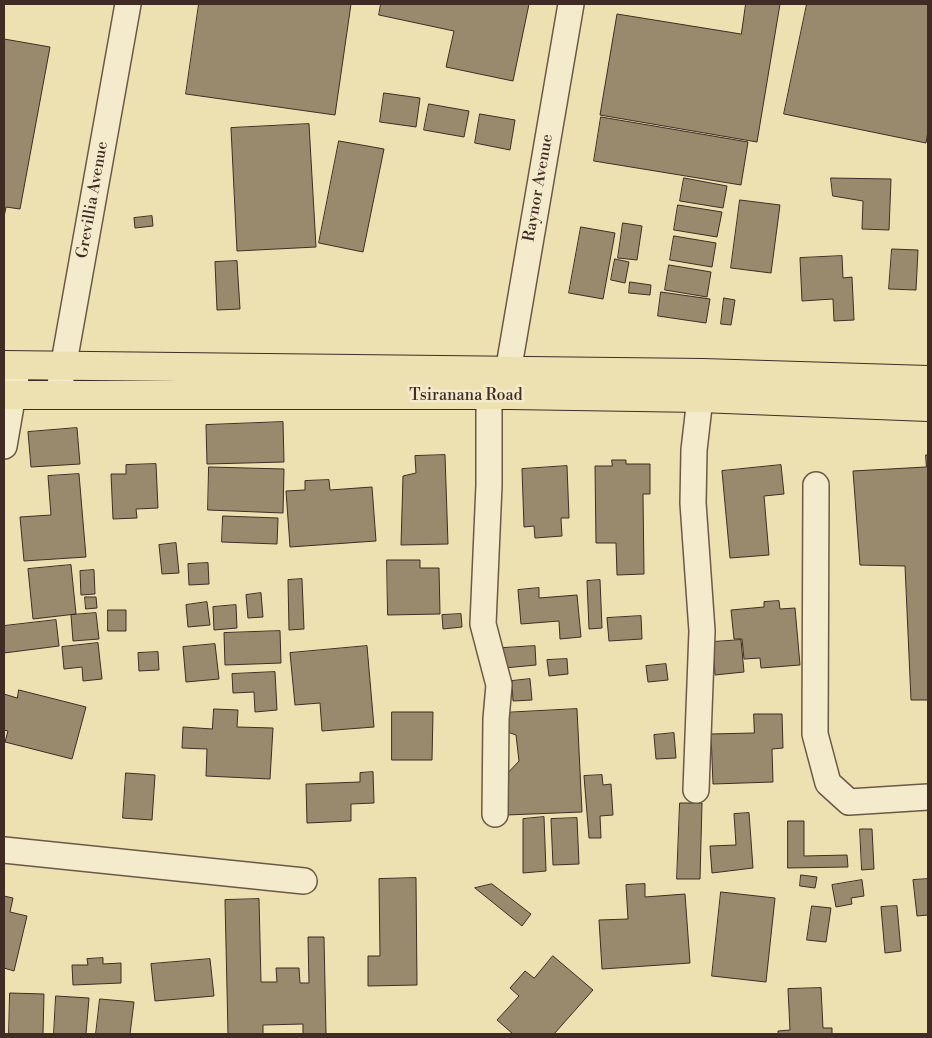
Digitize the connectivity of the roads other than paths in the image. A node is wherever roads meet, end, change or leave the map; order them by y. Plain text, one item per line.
1 (128, 4) edge
2 (571, 4) edge
3 (11, 365) edge
4 (63, 367) junction
5 (508, 372) junction
6 (928, 380) edge
7 (8, 395) edge
8 (58, 396) junction
9 (489, 396) junction
10 (700, 398) junction
11 (928, 407) edge
12 (4, 446) edge
13 (816, 485) dead end
14 (696, 790) dead end
15 (928, 797) edge
16 (495, 814) dead end
17 (4, 850) edge
18 (304, 881) dead end

1 - 4 street, Grevillia Avenue
2 - 5 street, Raynor Avenue
3 - 4 highway, Tsiranana Road
3 - 7 street
4 - 5 highway, Tsiranana Road
4 - 8 street, Grevillia Avenue
5 - 6 highway, Tsiranana Road
7 - 8 highway, Tsiranana Road
7 - 12 street
8 - 9 highway, Tsiranana Road
9 - 10 highway, Tsiranana Road
9 - 16 street
10 - 11 highway, Tsiranana Road
10 - 14 street
13 - 15 street
17 - 18 street

